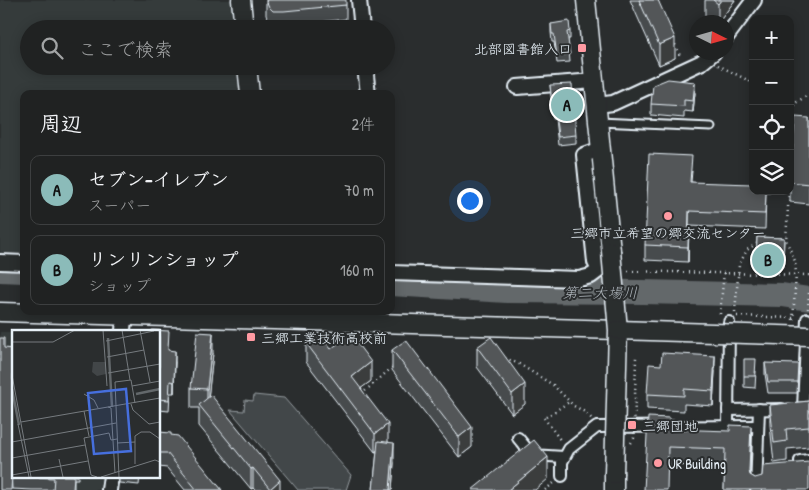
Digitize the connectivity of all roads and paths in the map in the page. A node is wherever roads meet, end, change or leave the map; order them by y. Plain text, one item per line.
1 (241, 0) edge
2 (359, 0) edge
3 (586, 0) edge
4 (754, 0) edge
5 (243, 20) edge
6 (361, 20) edge
7 (734, 26) edge
8 (669, 32) edge
9 (707, 60) edge
10 (718, 60) edge
11 (684, 64) dead end
12 (248, 75) edge
13 (366, 75) edge
14 (749, 80) edge
15 (594, 81) junction
16 (517, 87) dead end
17 (250, 90) edge
18 (368, 90) edge
19 (809, 94) edge
20 (794, 102) edge
21 (792, 105) edge
22 (597, 114) junction
23 (712, 127) dead end
24 (601, 149) junction
25 (791, 150) edge
26 (789, 195) edge
27 (763, 239) edge
28 (778, 240) edge
29 (786, 240) junction
30 (0, 262) edge
31 (20, 262) edge
32 (627, 271) dead end
33 (724, 272) junction
34 (395, 273) edge
35 (738, 273) junction
36 (796, 274) junction
37 (809, 275) edge
38 (809, 293) edge
39 (0, 312) edge
40 (20, 314) edge
41 (31, 315) edge
42 (168, 315) edge
43 (244, 315) edge
44 (387, 317) edge
45 (731, 318) junction
46 (792, 318) junction
47 (123, 324) edge
48 (808, 327) edge
49 (618, 330) junction
50 (636, 356) dead end
51 (504, 358) edge
52 (397, 364) edge
53 (365, 391) edge
54 (570, 402) junction
55 (806, 408) edge
56 (728, 410) junction
57 (759, 410) junction
58 (728, 426) junction
59 (758, 426) junction
60 (597, 427) junction
61 (518, 438) dead end
62 (630, 444) dead end
63 (566, 454) junction
64 (809, 460) edge
65 (786, 472) edge
66 (770, 474) edge
67 (562, 476) dead end
68 (757, 476) junction
69 (614, 482) edge
70 (756, 490) edge

1 - 5 street
2 - 6 street
3 - 15 street
4 - 7 street
8 - 11 path
9 - 22 street
10 - 14 path
12 - 17 street
13 - 18 street
15 - 16 street
15 - 22 street
19 - 20 path
21 - 25 path
22 - 23 lane
22 - 24 street
24 - 34 street
24 - 49 street, bridge
26 - 29 path
27 - 35 path
28 - 29 path
29 - 36 path
30 - 31 street
32 - 33 path
33 - 35 path
33 - 45 path
35 - 36 path
35 - 45 path
36 - 37 path
36 - 46 path
38 - 48 path
39 - 40 street
41 - 47 street
42 - 47 street
43 - 44 street
44 - 49 street
45 - 46 path
45 - 56 street
46 - 48 path
48 - 49 street, bridge
48 - 55 street
49 - 69 street, bridge
50 - 62 path, bridge
51 - 54 path
52 - 53 path
54 - 60 path
54 - 63 path
55 - 57 street
56 - 57 street
56 - 58 street
57 - 59 street
58 - 59 street
58 - 60 street
59 - 68 street
60 - 63 street
61 - 63 street
63 - 67 street
64 - 65 street
66 - 68 street
68 - 70 street

